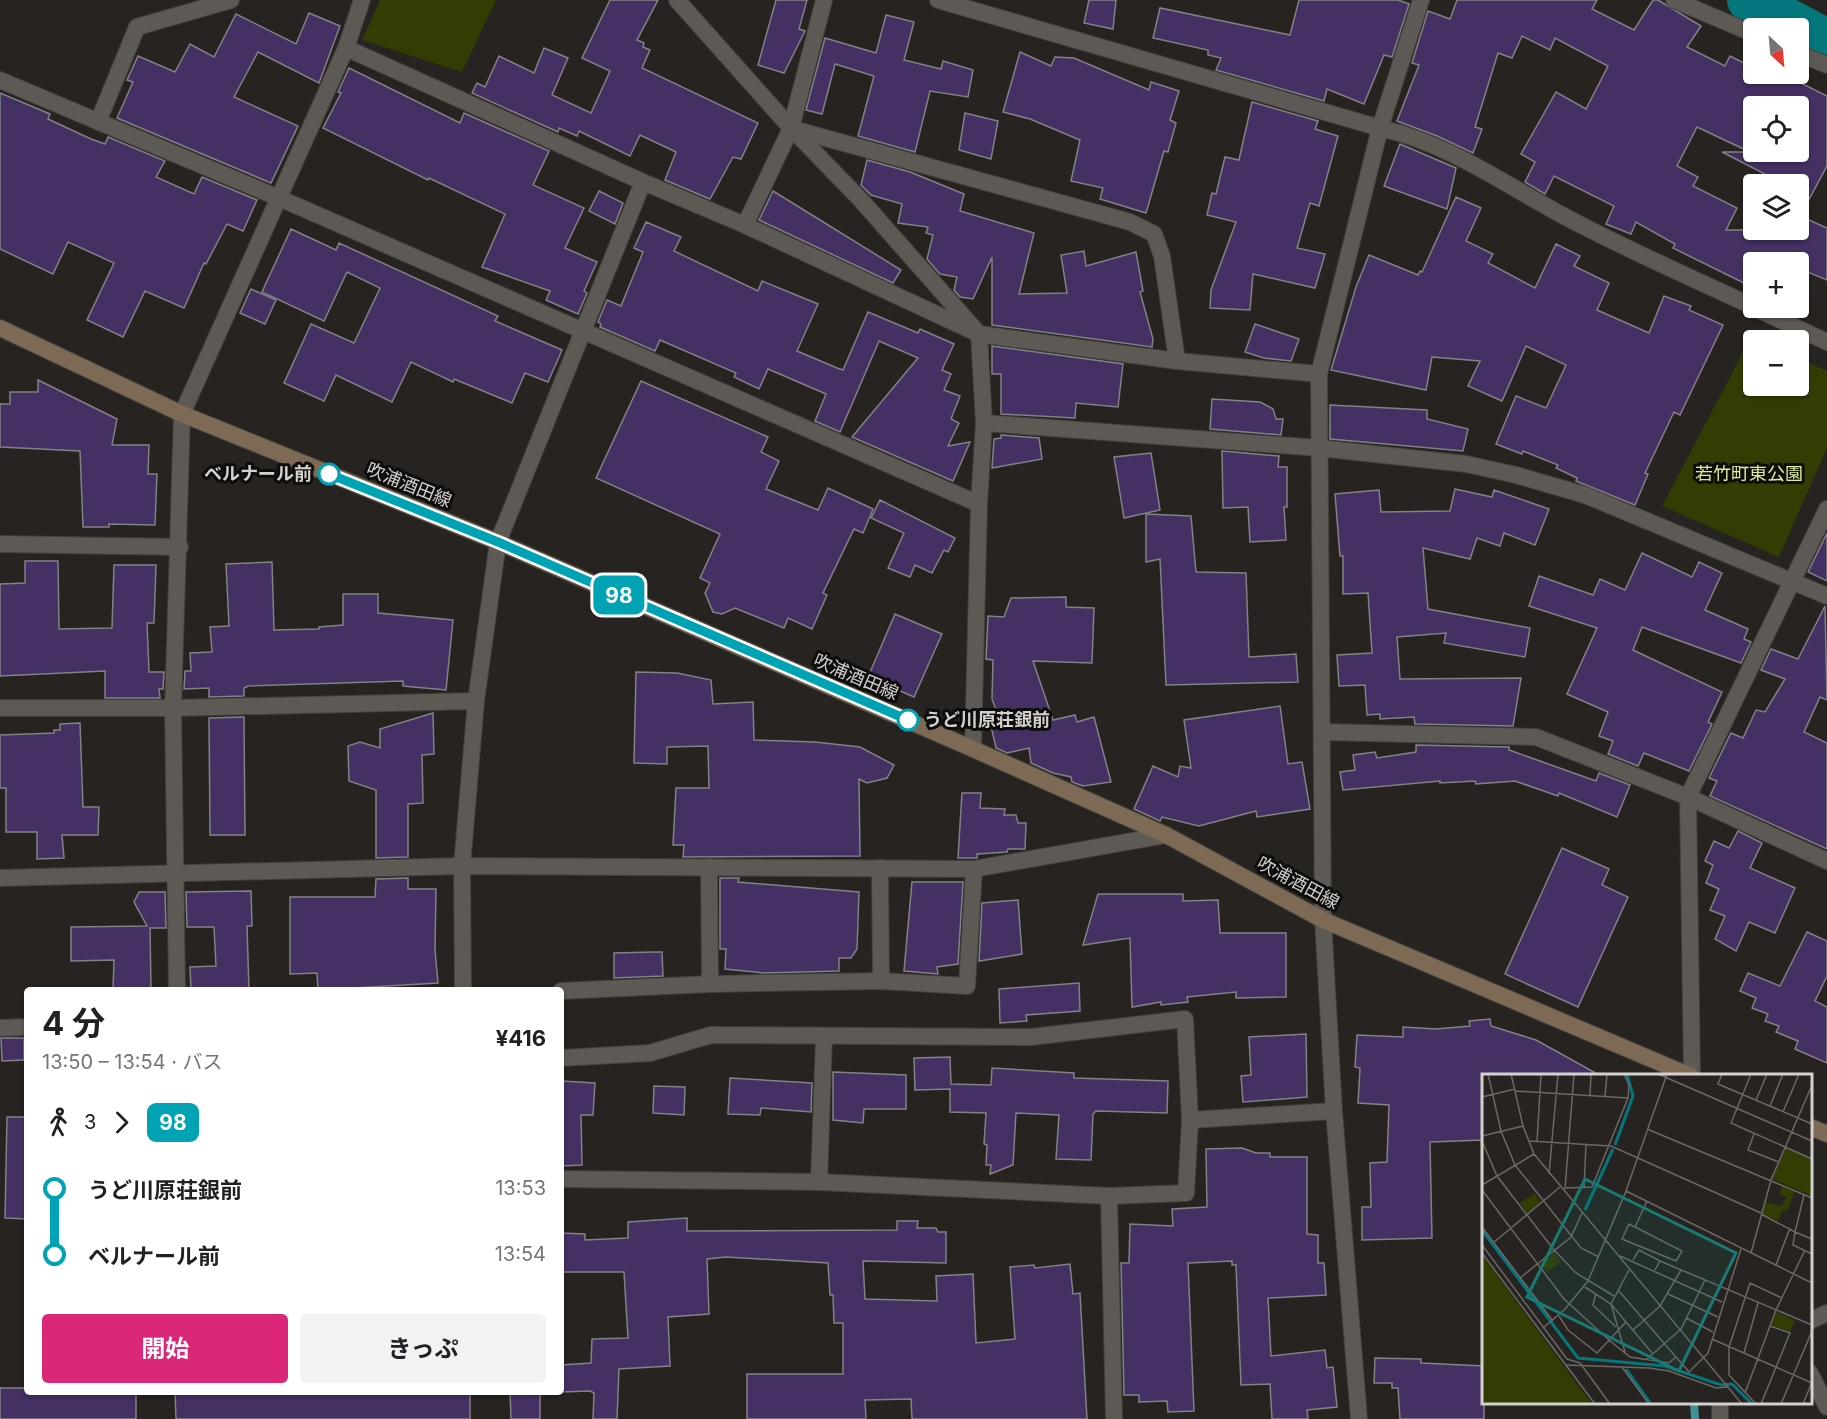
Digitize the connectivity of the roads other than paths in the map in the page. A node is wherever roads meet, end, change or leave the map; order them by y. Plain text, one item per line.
1 (231, 0) edge
2 (362, 0) edge
3 (677, 0) edge
4 (824, 0) edge
5 (938, 0) edge
6 (1421, 0) edge
7 (1674, 0) edge
8 (1743, 29) edge
9 (346, 48) junction
10 (1809, 58) edge
11 (1827, 65) edge
12 (0, 81) edge
13 (98, 122) junction
14 (791, 128) junction
15 (1380, 128) junction
16 (643, 182) junction
17 (279, 198) junction
18 (745, 225) junction
19 (1743, 302) edge
20 (1777, 318) edge
21 (0, 328) edge
22 (583, 332) junction
23 (980, 334) junction
24 (1827, 342) edge
25 (1178, 361) junction
26 (1319, 374) junction
27 (182, 414) junction
28 (984, 423) junction
29 (1318, 448) junction
30 (979, 504) junction
31 (1827, 508) edge
32 (498, 542) junction
33 (0, 544) edge
34 (180, 547) junction
35 (1793, 581) junction
36 (1827, 596) edge
37 (476, 701) junction
38 (0, 708) edge
39 (173, 708) junction
40 (1323, 732) junction
41 (973, 749) junction
42 (1688, 798) junction
43 (1166, 835) junction
44 (1827, 861) edge
45 (462, 866) junction
46 (709, 867) junction
47 (880, 868) junction
48 (974, 868) junction
49 (174, 875) junction
50 (0, 878) edge
51 (1323, 920) junction
52 (881, 981) junction
53 (710, 984) junction
54 (177, 987) edge
55 (463, 987) edge
56 (564, 991) edge
57 (24, 1026) edge
58 (0, 1028) edge
59 (824, 1037) junction
60 (564, 1058) edge
61 (1686, 1074) edge
62 (1691, 1074) edge
63 (1334, 1111) junction
64 (1190, 1120) junction
65 (1812, 1128) edge
66 (1827, 1134) edge
67 (564, 1179) edge
68 (819, 1182) junction
69 (1109, 1196) junction
70 (1827, 1313) edge
71 (1812, 1320) edge
72 (1812, 1377) edge
73 (1827, 1407) edge
74 (1114, 1419) edge
75 (1359, 1419) edge

1 - 13 street
2 - 9 street
3 - 14 street
4 - 14 street
5 - 15 street
6 - 15 street
7 - 8 street
9 - 16 street
9 - 17 street
10 - 11 street
12 - 13 street
13 - 17 street
14 - 18 street
14 - 23 street
14 - 25 street
15 - 19 street
15 - 26 street
16 - 18 street
16 - 22 street
17 - 22 street
17 - 27 street
18 - 23 street
20 - 24 street
21 - 27 main road, 吹浦酒田線
22 - 30 street
22 - 32 street
23 - 25 street
23 - 28 street
25 - 26 street
26 - 29 street
27 - 32 main road, 吹浦酒田線
27 - 34 street
28 - 29 street
28 - 30 street
29 - 35 street
29 - 40 street
30 - 41 street
31 - 35 street
32 - 37 street
32 - 41 main road, 吹浦酒田線
33 - 34 street
34 - 39 street
35 - 36 street
35 - 42 street
37 - 39 street
37 - 45 street
38 - 39 street
39 - 49 street
40 - 42 street
40 - 51 street
41 - 43 main road, 吹浦酒田線
42 - 44 street
42 - 62 street
43 - 48 street
43 - 51 main road, 吹浦酒田線
45 - 46 street
45 - 49 street
45 - 55 street
46 - 47 street
46 - 53 street
47 - 48 street
47 - 52 street
48 - 52 street
49 - 50 street
49 - 54 street
51 - 61 main road, 吹浦酒田線
51 - 63 street
52 - 53 street
53 - 56 street
57 - 58 street
59 - 60 street
59 - 64 street
59 - 68 street
63 - 64 street
63 - 75 street
64 - 69 street
65 - 66 main road
67 - 68 street
68 - 69 street
69 - 74 street
70 - 71 street
72 - 73 street

